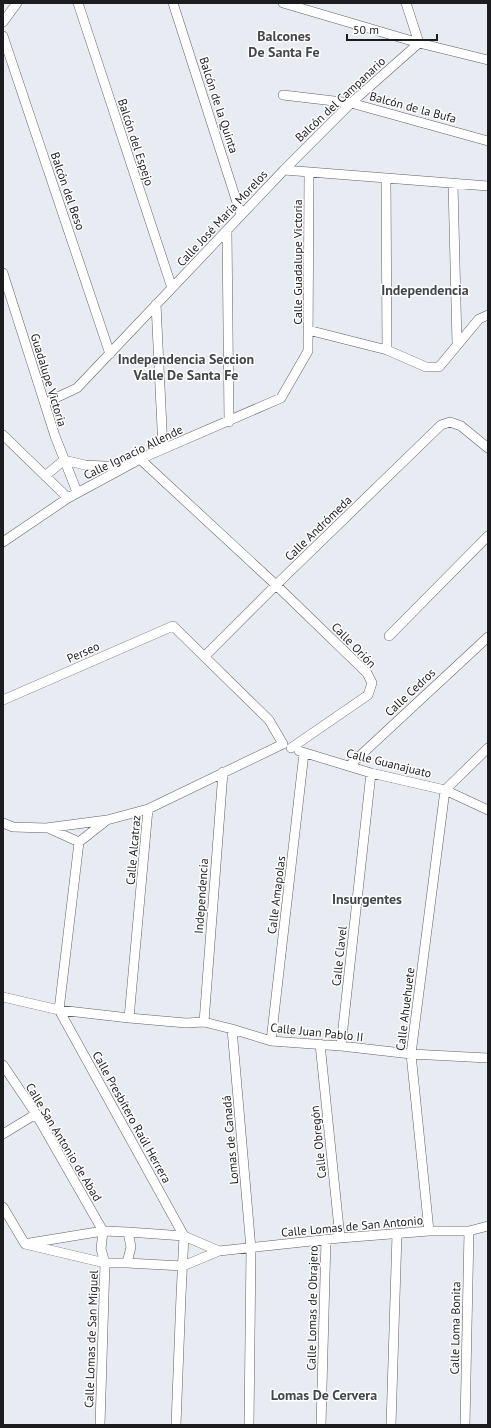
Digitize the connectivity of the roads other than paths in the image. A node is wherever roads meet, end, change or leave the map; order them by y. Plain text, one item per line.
1 (17, 3) edge
2 (78, 3) edge
3 (173, 3) edge
4 (283, 3) edge
5 (406, 3) edge
6 (3, 22) edge
7 (3, 36) edge
8 (419, 43) junction
9 (488, 60) edge
10 (283, 95) dead end
11 (351, 103) junction
12 (488, 141) edge
13 (284, 170) junction
14 (309, 173) junction
15 (386, 178) junction
16 (453, 184) junction
17 (488, 186) edge
18 (242, 215) junction
19 (227, 231) junction
20 (3, 273) edge
21 (172, 288) junction
22 (156, 304) junction
23 (488, 315) edge
24 (308, 330) junction
25 (457, 343) junction
26 (387, 350) junction
27 (110, 354) junction
28 (281, 398) joint
29 (45, 402) junction
30 (229, 422) junction
31 (3, 435) edge
32 (486, 441) edge
33 (163, 449) junction
34 (140, 459) junction
35 (64, 460) junction
36 (124, 468) junction
37 (46, 476) junction
38 (77, 492) junction
39 (68, 498) junction
40 (488, 536) edge
41 (5, 537) edge
42 (276, 585) junction
43 (390, 636) dead end
44 (488, 637) edge
45 (206, 656) junction
46 (3, 700) edge
47 (287, 746) junction
48 (488, 748) edge
49 (304, 752) junction
50 (349, 766) junction
51 (222, 772) junction
52 (371, 773) junction
53 (446, 790) junction
54 (148, 809) junction
55 (488, 810) edge
56 (107, 820) junction
57 (3, 823) edge
58 (46, 828) junction
59 (80, 842) junction
60 (3, 997) edge
61 (59, 1010) junction
62 (129, 1018) junction
63 (204, 1022) junction
64 (232, 1029) junction
65 (271, 1041) junction
66 (320, 1044) junction
67 (341, 1046) junction
68 (411, 1054) junction
69 (488, 1058) edge
70 (3, 1066) edge
71 (36, 1114) junction
72 (3, 1134) edge
73 (3, 1207) edge
74 (488, 1226) edge
75 (103, 1231) junction
76 (429, 1231) junction
77 (469, 1231) junction
78 (128, 1232) junction
79 (397, 1234) junction
80 (184, 1236) junction
81 (340, 1238) junction
82 (326, 1239) junction
83 (25, 1244) junction
84 (251, 1248) junction
85 (218, 1251) junction
86 (105, 1263) junction
87 (128, 1263) junction
88 (183, 1266) junction
89 (100, 1425) edge
90 (176, 1425) edge
91 (249, 1425) edge
92 (321, 1425) edge
93 (391, 1425) edge
94 (465, 1425) edge

1 - 6 street
2 - 21 street, Balcón del Espejo
3 - 18 street, Balcón de la Quinta
4 - 8 street
5 - 8 street
7 - 27 street, Balcón del Beso
8 - 9 street
8 - 11 street, Balcón del Campanario
10 - 11 street, Balcón de la Bufa
11 - 12 street, Balcón de la Bufa
11 - 13 street, Balcón del Campanario
13 - 14 street, Calle José María Morelos
13 - 18 street, Calle José María Morelos
14 - 15 street, Calle José María Morelos
14 - 24 street, Calle Guadalupe Victoria
15 - 16 street, Calle José María Morelos
15 - 26 street
16 - 17 street, Calle José María Morelos
16 - 25 street
18 - 19 street, Calle José María Morelos
19 - 21 street, Calle José María Morelos
19 - 30 street
20 - 29 street, Guadalupe Victoria
21 - 22 street, Calle José María Morelos
22 - 27 street, Calle José María Morelos
22 - 33 street
23 - 25 street
24 - 26 street
24 - 28 street, Calle Guadalupe Victoria
25 - 26 street
27 - 29 street, Calle José María Morelos
28 - 30 street, Calle Ignacio Allende
29 - 35 street, Guadalupe Victoria
30 - 33 street, Calle Ignacio Allende
31 - 37 street
32 - 42 street, Calle Andrómeda
33 - 34 street, Calle Ignacio Allende
34 - 36 street, Calle Ignacio Allende
34 - 42 street, Calle Orión
35 - 36 street
35 - 37 street
35 - 38 street, Guadalupe Victoria
36 - 38 street, Calle Ignacio Allende
37 - 39 street
38 - 39 street, Calle Ignacio Allende
39 - 41 street, Calle Ignacio Allende
40 - 43 street
42 - 45 street, Calle Andrómeda
42 - 47 street, Calle Orión
44 - 50 street, Calle Cedros
45 - 46 street, Perseo
45 - 47 street
47 - 49 street, Calle Guanajuato
47 - 51 street, Calle Alcatraz
48 - 53 street
49 - 50 street, Calle Guanajuato
49 - 65 street, Calle Amapolas
50 - 52 street, Calle Guanajuato
51 - 54 street, Calle Alcatraz
51 - 63 street, Independencia
52 - 53 street, Calle Guanajuato
52 - 67 street, Calle Clavel
53 - 55 street, Calle Guanajuato
53 - 68 street, Calle Ahuehuete
54 - 56 street
54 - 62 street, Calle Alcatraz
56 - 58 street
56 - 59 street
57 - 58 street
58 - 59 street
59 - 61 street
60 - 61 street, Calle Juan Pablo II
61 - 62 street, Calle Juan Pablo II
61 - 80 street, Calle Presbítero Raúl Herrera
62 - 63 street, Calle Juan Pablo II
63 - 64 street, Calle Juan Pablo II
64 - 65 street, Calle Juan Pablo II
64 - 84 street, Lomas de Canadá
65 - 66 street, Calle Juan Pablo II
66 - 67 street, Calle Juan Pablo II
66 - 81 street, Calle Obregón
67 - 68 street, Calle Juan Pablo II
68 - 69 street, Calle Juan Pablo II
68 - 76 street, Calle Ahuehuete
70 - 71 street, Calle San Antonio de Abad
71 - 72 street
71 - 75 street, Calle San Antonio de Abad
73 - 83 street
74 - 77 street, Calle Lomas de San Antonio
75 - 78 street, Calle Lomas de San Antonio
75 - 83 street, Calle Lomas de San Antonio
75 - 86 street, Calle Lomas de San Miguel
76 - 77 street, Calle Lomas de San Antonio
76 - 79 street, Calle Lomas de San Antonio
77 - 94 street, Calle Loma Bonita
78 - 80 street, Calle Lomas de San Antonio
78 - 87 street
79 - 81 street, Calle Lomas de San Antonio
79 - 93 street
80 - 85 street, Calle Lomas de San Antonio
80 - 88 street
81 - 82 street, Calle Lomas de San Antonio
82 - 84 street, Calle Lomas de San Antonio
82 - 92 street, Calle Lomas de Obrajero
83 - 86 street, Calle Lomas de San Antonio
84 - 85 street, Calle Lomas de San Antonio
84 - 91 street, Lomas de Canadá
85 - 88 street, Calle Lomas de San Antonio
86 - 87 street, Calle Lomas de San Antonio
86 - 89 street, Calle Lomas de San Miguel
87 - 88 street, Calle Lomas de San Antonio
88 - 90 street

